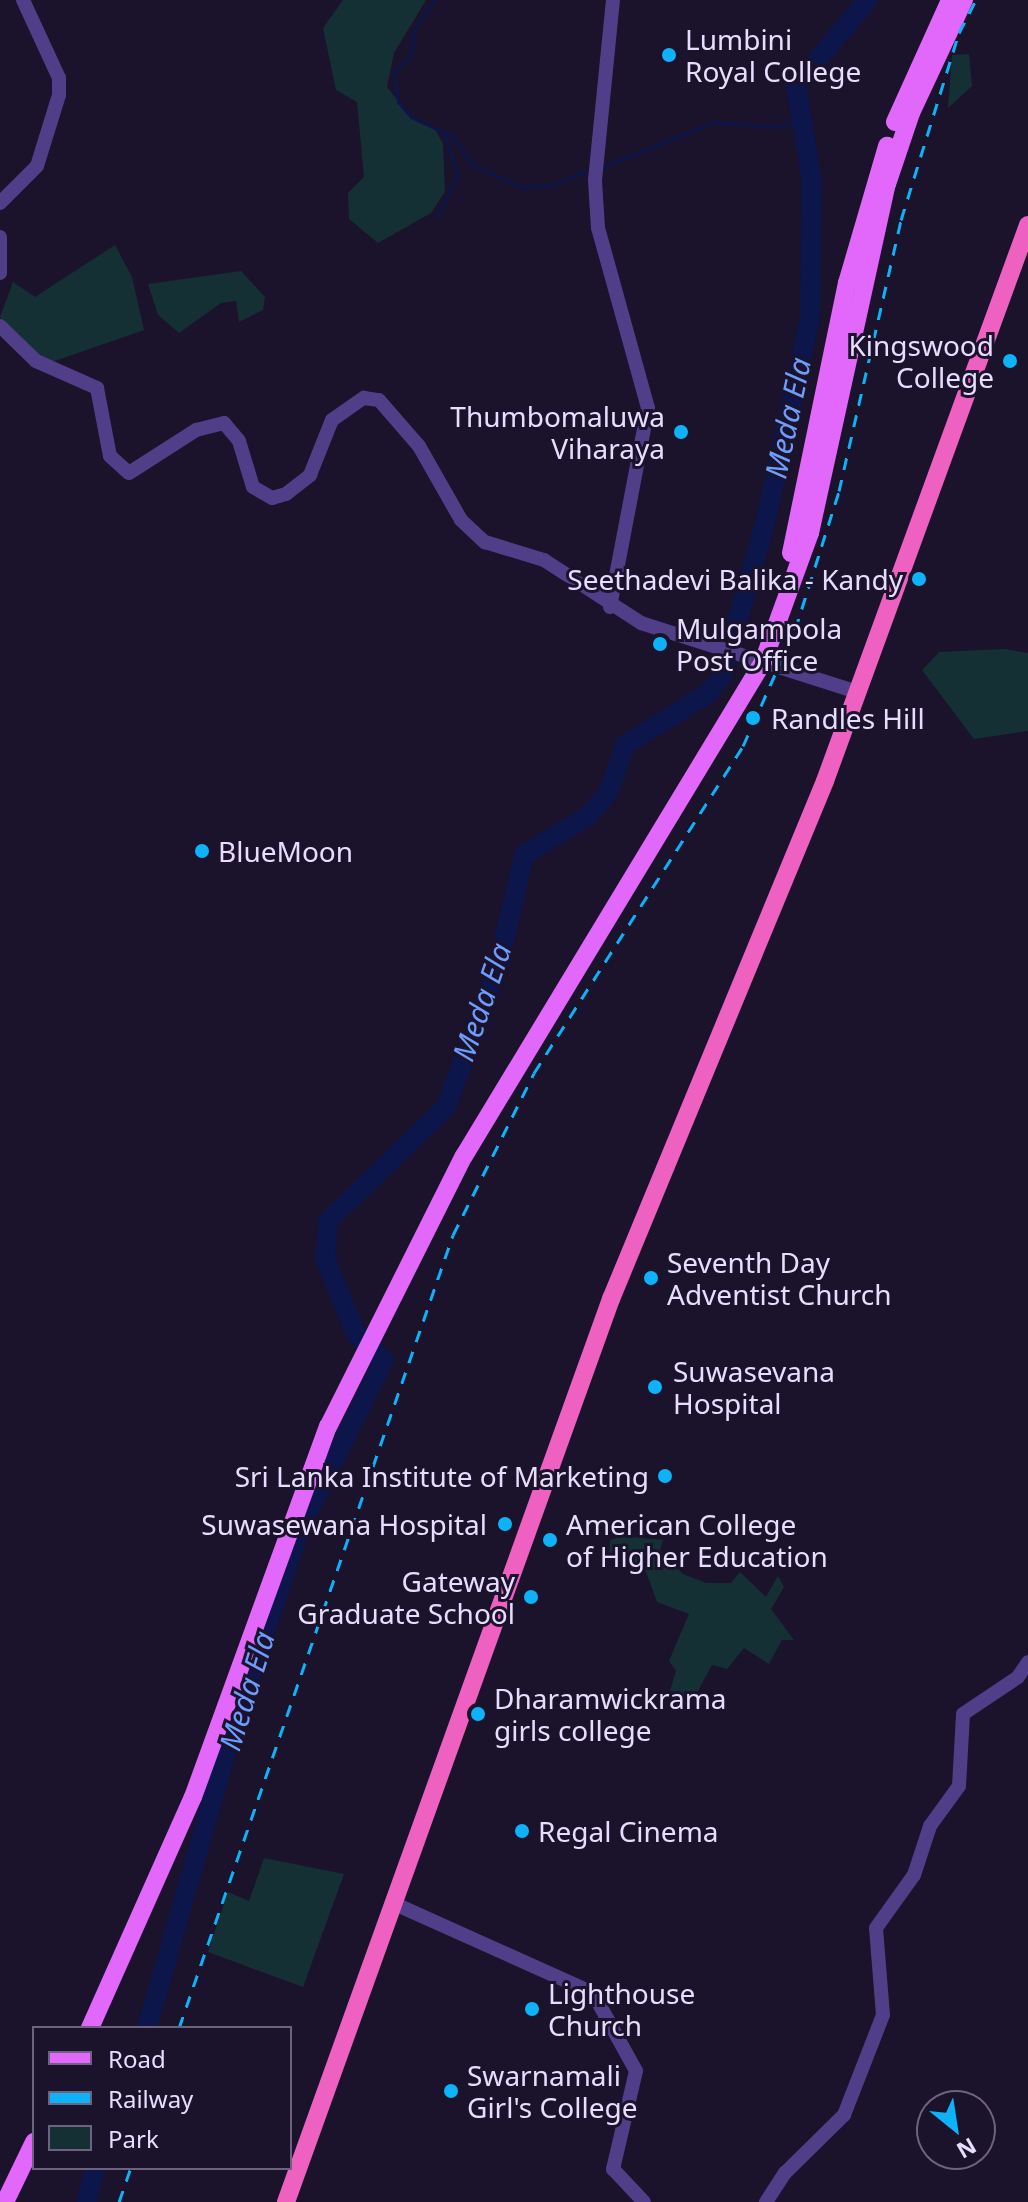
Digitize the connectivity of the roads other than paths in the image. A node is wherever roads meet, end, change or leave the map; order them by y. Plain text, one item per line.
1 (23, 0) edge
2 (613, 0) edge
3 (950, 0) edge
4 (964, 0) edge
5 (0, 203) edge
6 (1028, 225) edge
7 (0, 237) edge
8 (0, 273) edge
9 (0, 326) edge
10 (610, 607) junction
11 (752, 658) junction
12 (857, 692) junction
13 (1028, 1662) edge
14 (395, 1904) junction
15 (91, 2026) edge
16 (32, 2146) edge
17 (5, 2202) edge
18 (286, 2202) edge
19 (644, 2202) edge
20 (766, 2202) edge

1 - 5 street
2 - 10 street
3 - 11 main road
4 - 11 main road
6 - 12 highway
7 - 8 street
9 - 10 street
10 - 11 street
11 - 12 street
11 - 15 main road
12 - 14 highway
13 - 20 street
14 - 18 highway
14 - 19 street
16 - 17 main road

